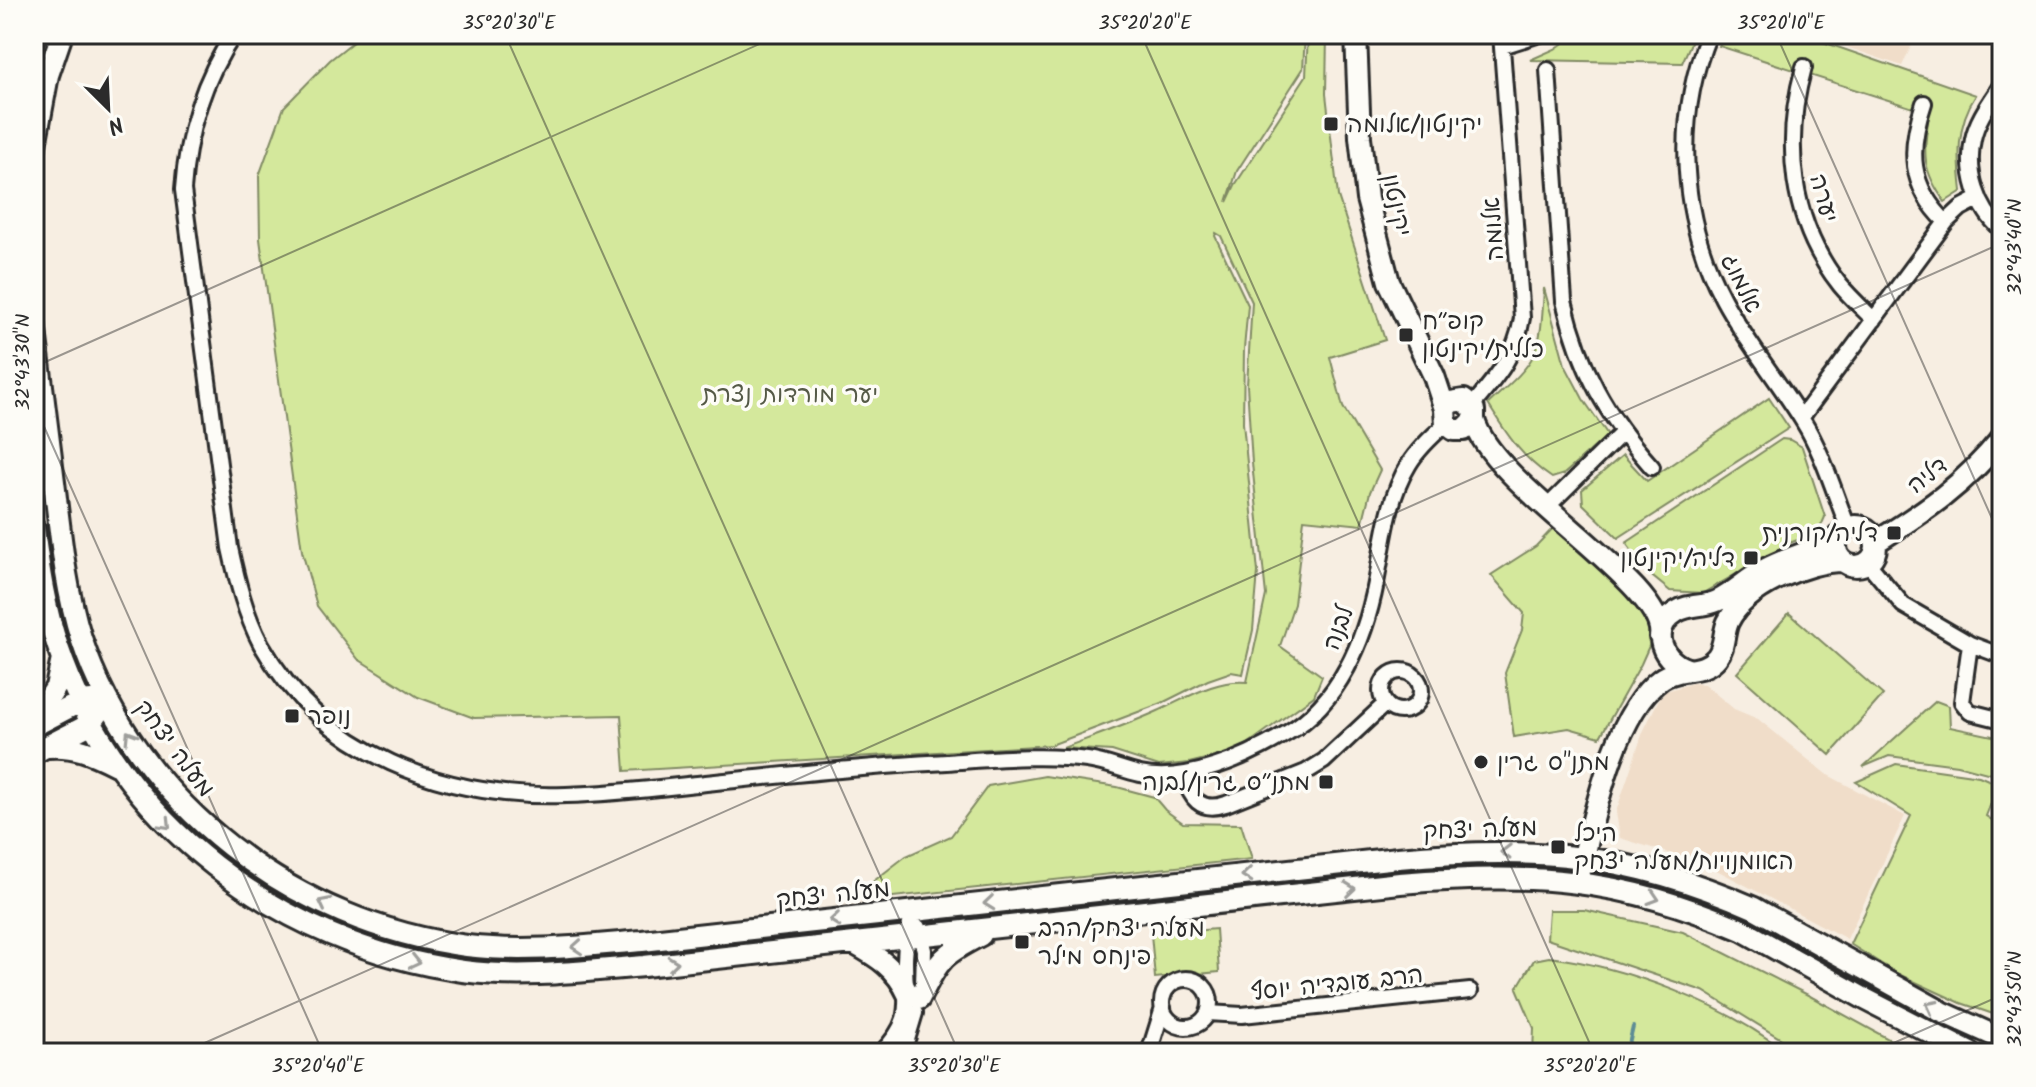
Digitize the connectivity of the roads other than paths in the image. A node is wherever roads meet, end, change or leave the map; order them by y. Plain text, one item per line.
1 (62, 34) edge
2 (234, 34) edge
3 (1356, 34) edge
4 (1540, 34) edge
5 (1709, 34) edge
6 (1501, 40) edge
7 (1804, 67) dead end
8 (1548, 70) dead end
9 (2002, 84) edge
10 (1924, 103) dead end
11 (34, 151) edge
12 (1978, 199) junction
13 (1946, 222) junction
14 (2002, 230) edge
15 (1874, 320) junction
16 (34, 322) edge
17 (1459, 415) junction
18 (1801, 418) junction
19 (1622, 433) junction
20 (2002, 438) edge
21 (1652, 467) dead end
22 (1546, 508) junction
23 (34, 529) edge
24 (1843, 533) junction
25 (1876, 542) junction
26 (1843, 561) junction
27 (1867, 562) junction
28 (1635, 587) junction
29 (1688, 608) junction
30 (1723, 639) junction
31 (1661, 641) junction
32 (1970, 644) junction
33 (2002, 656) edge
34 (62, 659) junction
35 (1691, 670) junction
36 (1643, 699) junction
37 (108, 700) junction
38 (80, 702) junction
39 (1385, 704) dead end
40 (2002, 720) edge
41 (92, 723) junction
42 (34, 724) edge
43 (40, 750) edge
44 (119, 767) junction
45 (1184, 775) junction
46 (1584, 857) junction
47 (1578, 881) junction
48 (913, 912) junction
49 (994, 928) junction
50 (914, 937) junction
51 (853, 943) junction
52 (1470, 991) dead end
53 (914, 996) junction
54 (1163, 1008) junction
55 (1208, 1013) junction
56 (1186, 1026) junction
57 (2002, 1039) edge
58 (881, 1053) edge
59 (903, 1053) edge
60 (1149, 1053) edge
61 (1970, 1053) edge

1 - 11 street
2 - 45 street, לבנה
3 - 17 street, יקינטון
4 - 6 street
5 - 18 street, אלמוג
6 - 17 street, אלומה
7 - 15 street, יערה
8 - 19 street
9 - 12 street
10 - 13 street
12 - 13 street
12 - 14 street
13 - 15 street
15 - 18 street
16 - 37 street, מעלה יצחק
17 - 22 street
17 - 45 street, לבנה
18 - 24 street, אלמוג
19 - 21 street
19 - 22 street
20 - 25 street, דליה
22 - 28 street
23 - 34 street, מעלה יצחק
24 - 25 street
24 - 26 street
24 - 29 street
25 - 27 street
26 - 27 street
26 - 30 street
27 - 32 street
28 - 29 street
28 - 31 street
29 - 30 street
29 - 31 street
30 - 35 street
31 - 35 street
31 - 36 street
32 - 33 street
32 - 40 street
34 - 38 street, מעלה יצחק
34 - 42 street
35 - 36 street
36 - 46 street
37 - 38 street
37 - 41 street
48 -> 37 street, מעלה יצחק
38 - 41 street, מעלה יצחק
38 - 42 street
39 - 45 street
41 - 43 street
41 - 44 street, מעלה יצחק
43 - 44 street
44 -> 51 street, מעלה יצחק
46 - 47 street
46 -> 48 street, מעלה יצחק
57 -> 46 street, מעלה יצחק
49 -> 47 street, מעלה יצחק
47 -> 61 street, מעלה יצחק
48 - 50 street
49 - 50 street, מעלה יצחק
49 - 53 street
50 - 51 street, מעלה יצחק
50 - 53 street
51 - 53 street
52 - 55 street, הרב עובדיה יוסף
53 - 58 street
53 - 59 street
54 - 55 street
54 - 56 street
54 - 60 street
55 - 56 street
56 - 60 street

